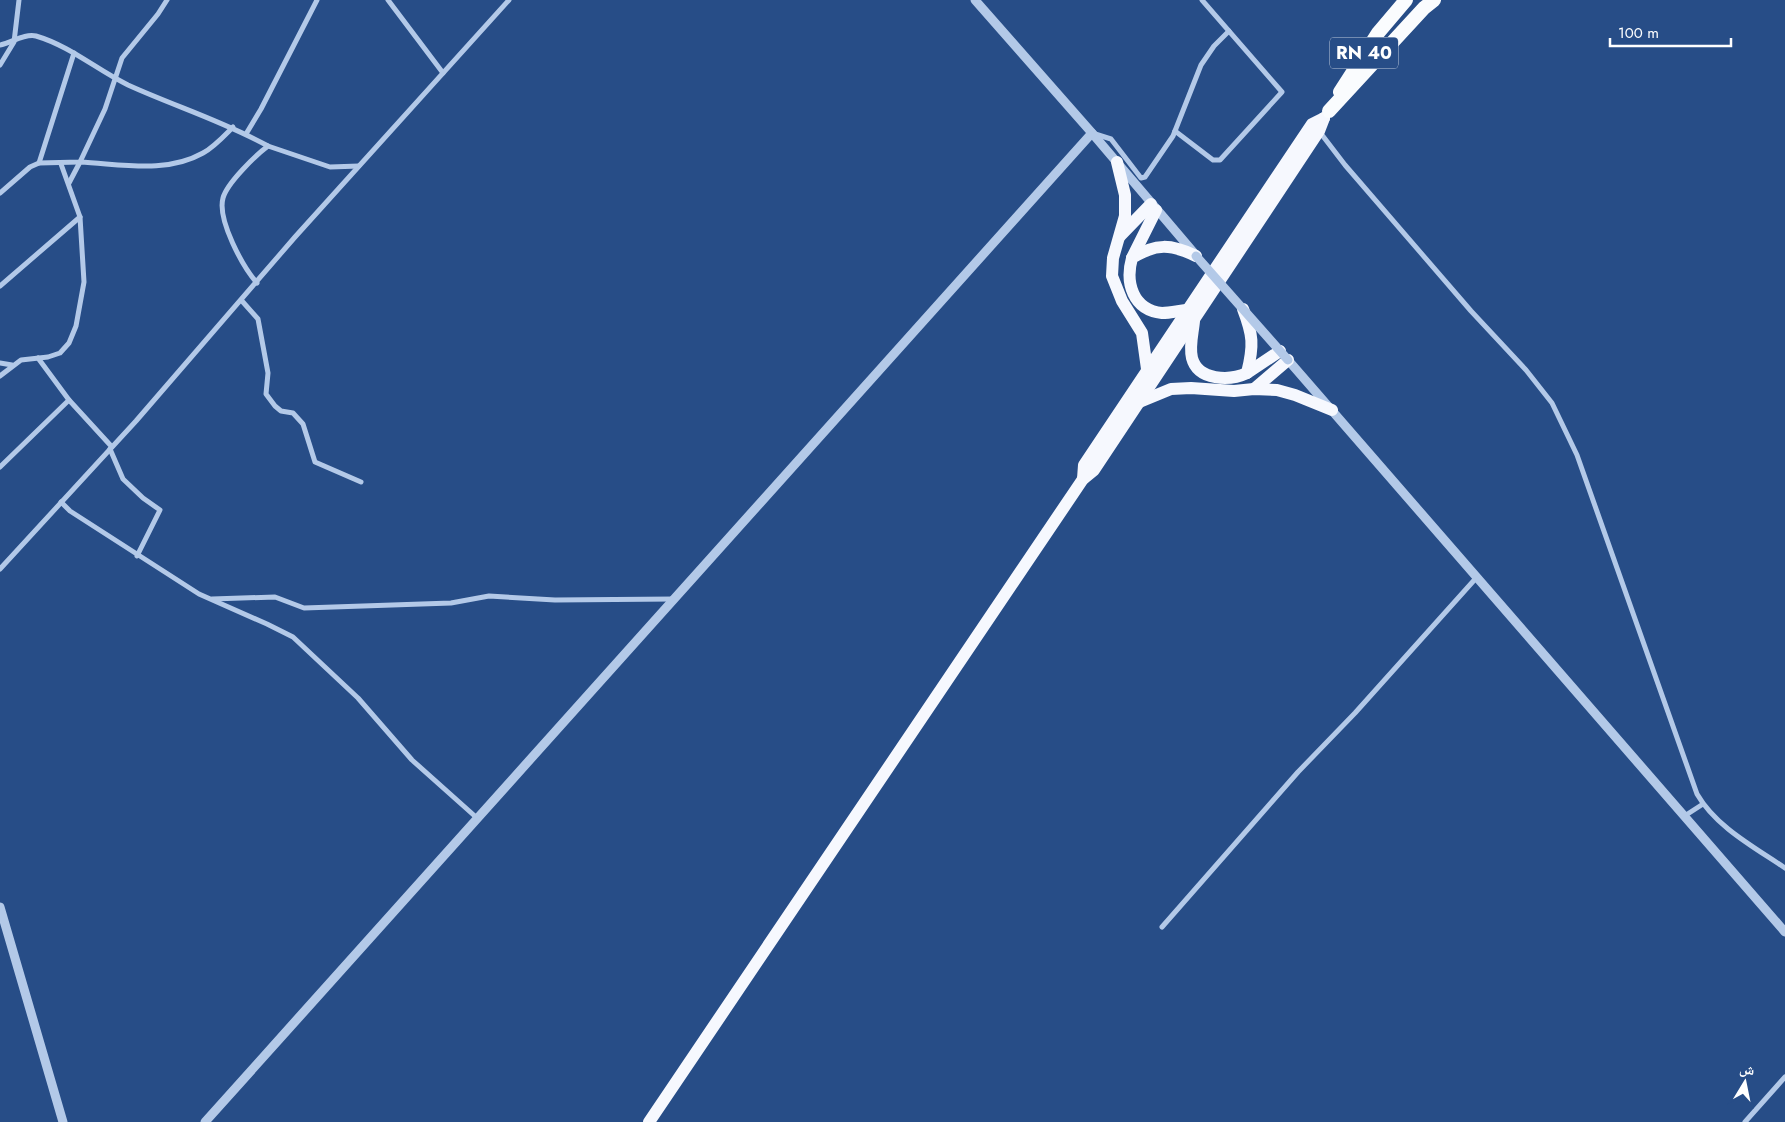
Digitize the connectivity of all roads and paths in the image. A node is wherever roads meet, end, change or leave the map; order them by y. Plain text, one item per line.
1 (19, 0) edge
2 (160, 0) edge
3 (167, 0) edge
4 (317, 0) edge
5 (388, 0) edge
6 (509, 0) edge
7 (975, 0) edge
8 (1202, 0) edge
9 (1406, 0) edge
10 (1434, 0) edge
11 (163, 7) junction
12 (1229, 31) junction
13 (14, 42) junction
14 (0, 45) edge
15 (74, 53) junction
16 (0, 64) edge
17 (443, 73) junction
18 (115, 76) junction
19 (1321, 121) junction
20 (234, 127) junction
21 (1175, 131) junction
22 (1092, 133) junction
23 (246, 134) junction
24 (268, 146) junction
25 (80, 162) junction
26 (1117, 162) junction
27 (39, 163) junction
28 (61, 164) junction
29 (359, 166) junction
30 (69, 183) junction
31 (0, 193) edge
32 (1154, 207) junction
33 (80, 217) junction
34 (1120, 236) junction
35 (1196, 256) junction
36 (1132, 258) junction
37 (257, 283) junction
38 (0, 286) edge
39 (242, 301) junction
40 (1243, 309) junction
41 (1190, 314) junction
42 (1284, 355) junction
43 (38, 358) junction
44 (0, 363) edge
45 (12, 365) junction
46 (1147, 369) junction
47 (1247, 373) junction
48 (0, 376) edge
49 (1254, 389) junction
50 (69, 400) junction
51 (1137, 403) junction
52 (1332, 410) junction
53 (111, 448) junction
54 (0, 467) edge
55 (1083, 479) junction
56 (361, 482) dead end
57 (61, 502) junction
58 (137, 556) junction
59 (0, 569) edge
60 (1477, 576) junction
61 (209, 599) junction
62 (674, 599) junction
63 (1703, 804) junction
64 (1686, 816) junction
65 (477, 818) junction
66 (1785, 868) edge
67 (0, 907) edge
68 (1162, 927) dead end
69 (1785, 932) edge
70 (1785, 1077) edge
71 (63, 1122) edge
72 (205, 1122) edge
73 (649, 1122) edge
74 (1745, 1122) edge

1 - 13 street
2 - 11 street
3 - 11 street
4 - 23 street
5 - 17 street
6 - 17 street
7 - 22 street
8 - 12 street
9 - 19 highway, RN 40
10 - 19 highway
11 - 18 street
12 - 21 street
12 - 21 street
13 - 14 street
13 - 15 street
13 - 16 street
15 - 18 street
15 - 27 street
17 - 29 street
18 - 20 street
18 - 25 street
19 - 41 main road
19 - 63 street
20 - 23 street
20 - 25 street
21 - 22 street
22 - 26 street
22 - 62 street
23 - 24 street
24 - 29 street
24 - 37 street
25 - 28 street
25 - 30 street
26 - 32 street
26 - 34 main road
27 - 28 street
27 - 31 street
28 - 30 street
29 - 37 street
30 - 33 street
32 - 34 main road
32 - 35 street
32 - 36 main road
33 - 38 street
33 - 43 street
34 - 46 main road
35 - 36 main road
35 - 40 street, bridge
36 - 41 main road
37 - 39 street
39 - 53 street
39 - 56 street
40 - 42 street, bridge
40 - 47 main road
41 - 46 main road
41 - 47 main road
41 - 51 main road
42 - 47 main road
42 - 49 main road
42 - 52 street
43 - 45 street
43 - 50 street
44 - 45 street
45 - 48 street
46 - 55 main road
49 - 51 main road
49 - 52 main road
50 - 53 street
50 - 54 street
51 - 55 main road
52 - 60 street
53 - 57 street
53 - 58 street
55 - 73 main road
57 - 58 street
57 - 59 street
58 - 61 street
60 - 64 street
60 - 68 street
61 - 62 street
61 - 65 street
62 - 65 street
63 - 64 street
63 - 66 street
64 - 69 street
65 - 72 street
67 - 71 street
70 - 74 street

